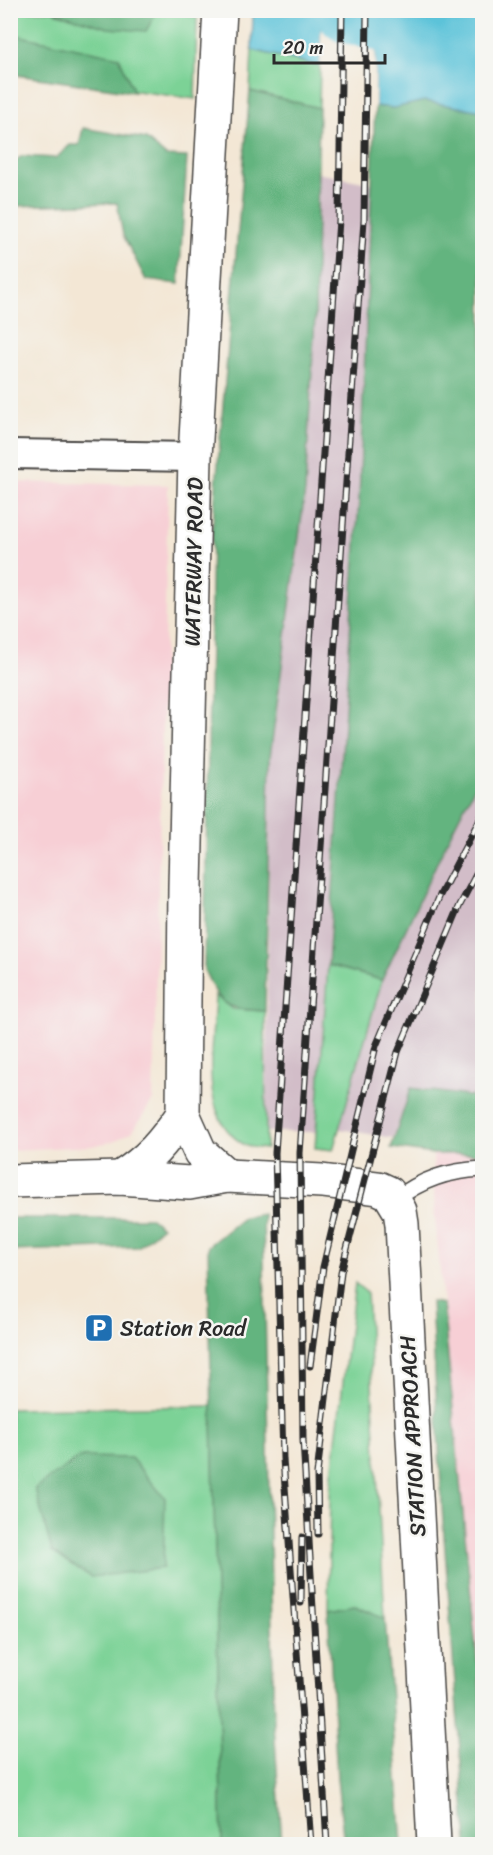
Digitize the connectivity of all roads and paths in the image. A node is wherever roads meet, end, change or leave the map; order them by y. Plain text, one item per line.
1 (220, 10) edge
2 (10, 454) edge
3 (195, 457) junction
4 (183, 1114) junction
5 (483, 1169) edge
6 (227, 1176) junction
7 (120, 1178) junction
8 (10, 1181) edge
9 (395, 1200) junction
10 (434, 1845) edge

1 - 3 main road, WATERWAY ROAD
2 - 3 street
3 - 4 main road, WATERWAY ROAD
4 - 6 main road, WATERWAY ROAD
4 - 7 main road
5 - 9 lane
6 - 7 main road
6 - 9 main road
7 - 8 main road
9 - 10 main road, STATION APPROACH

